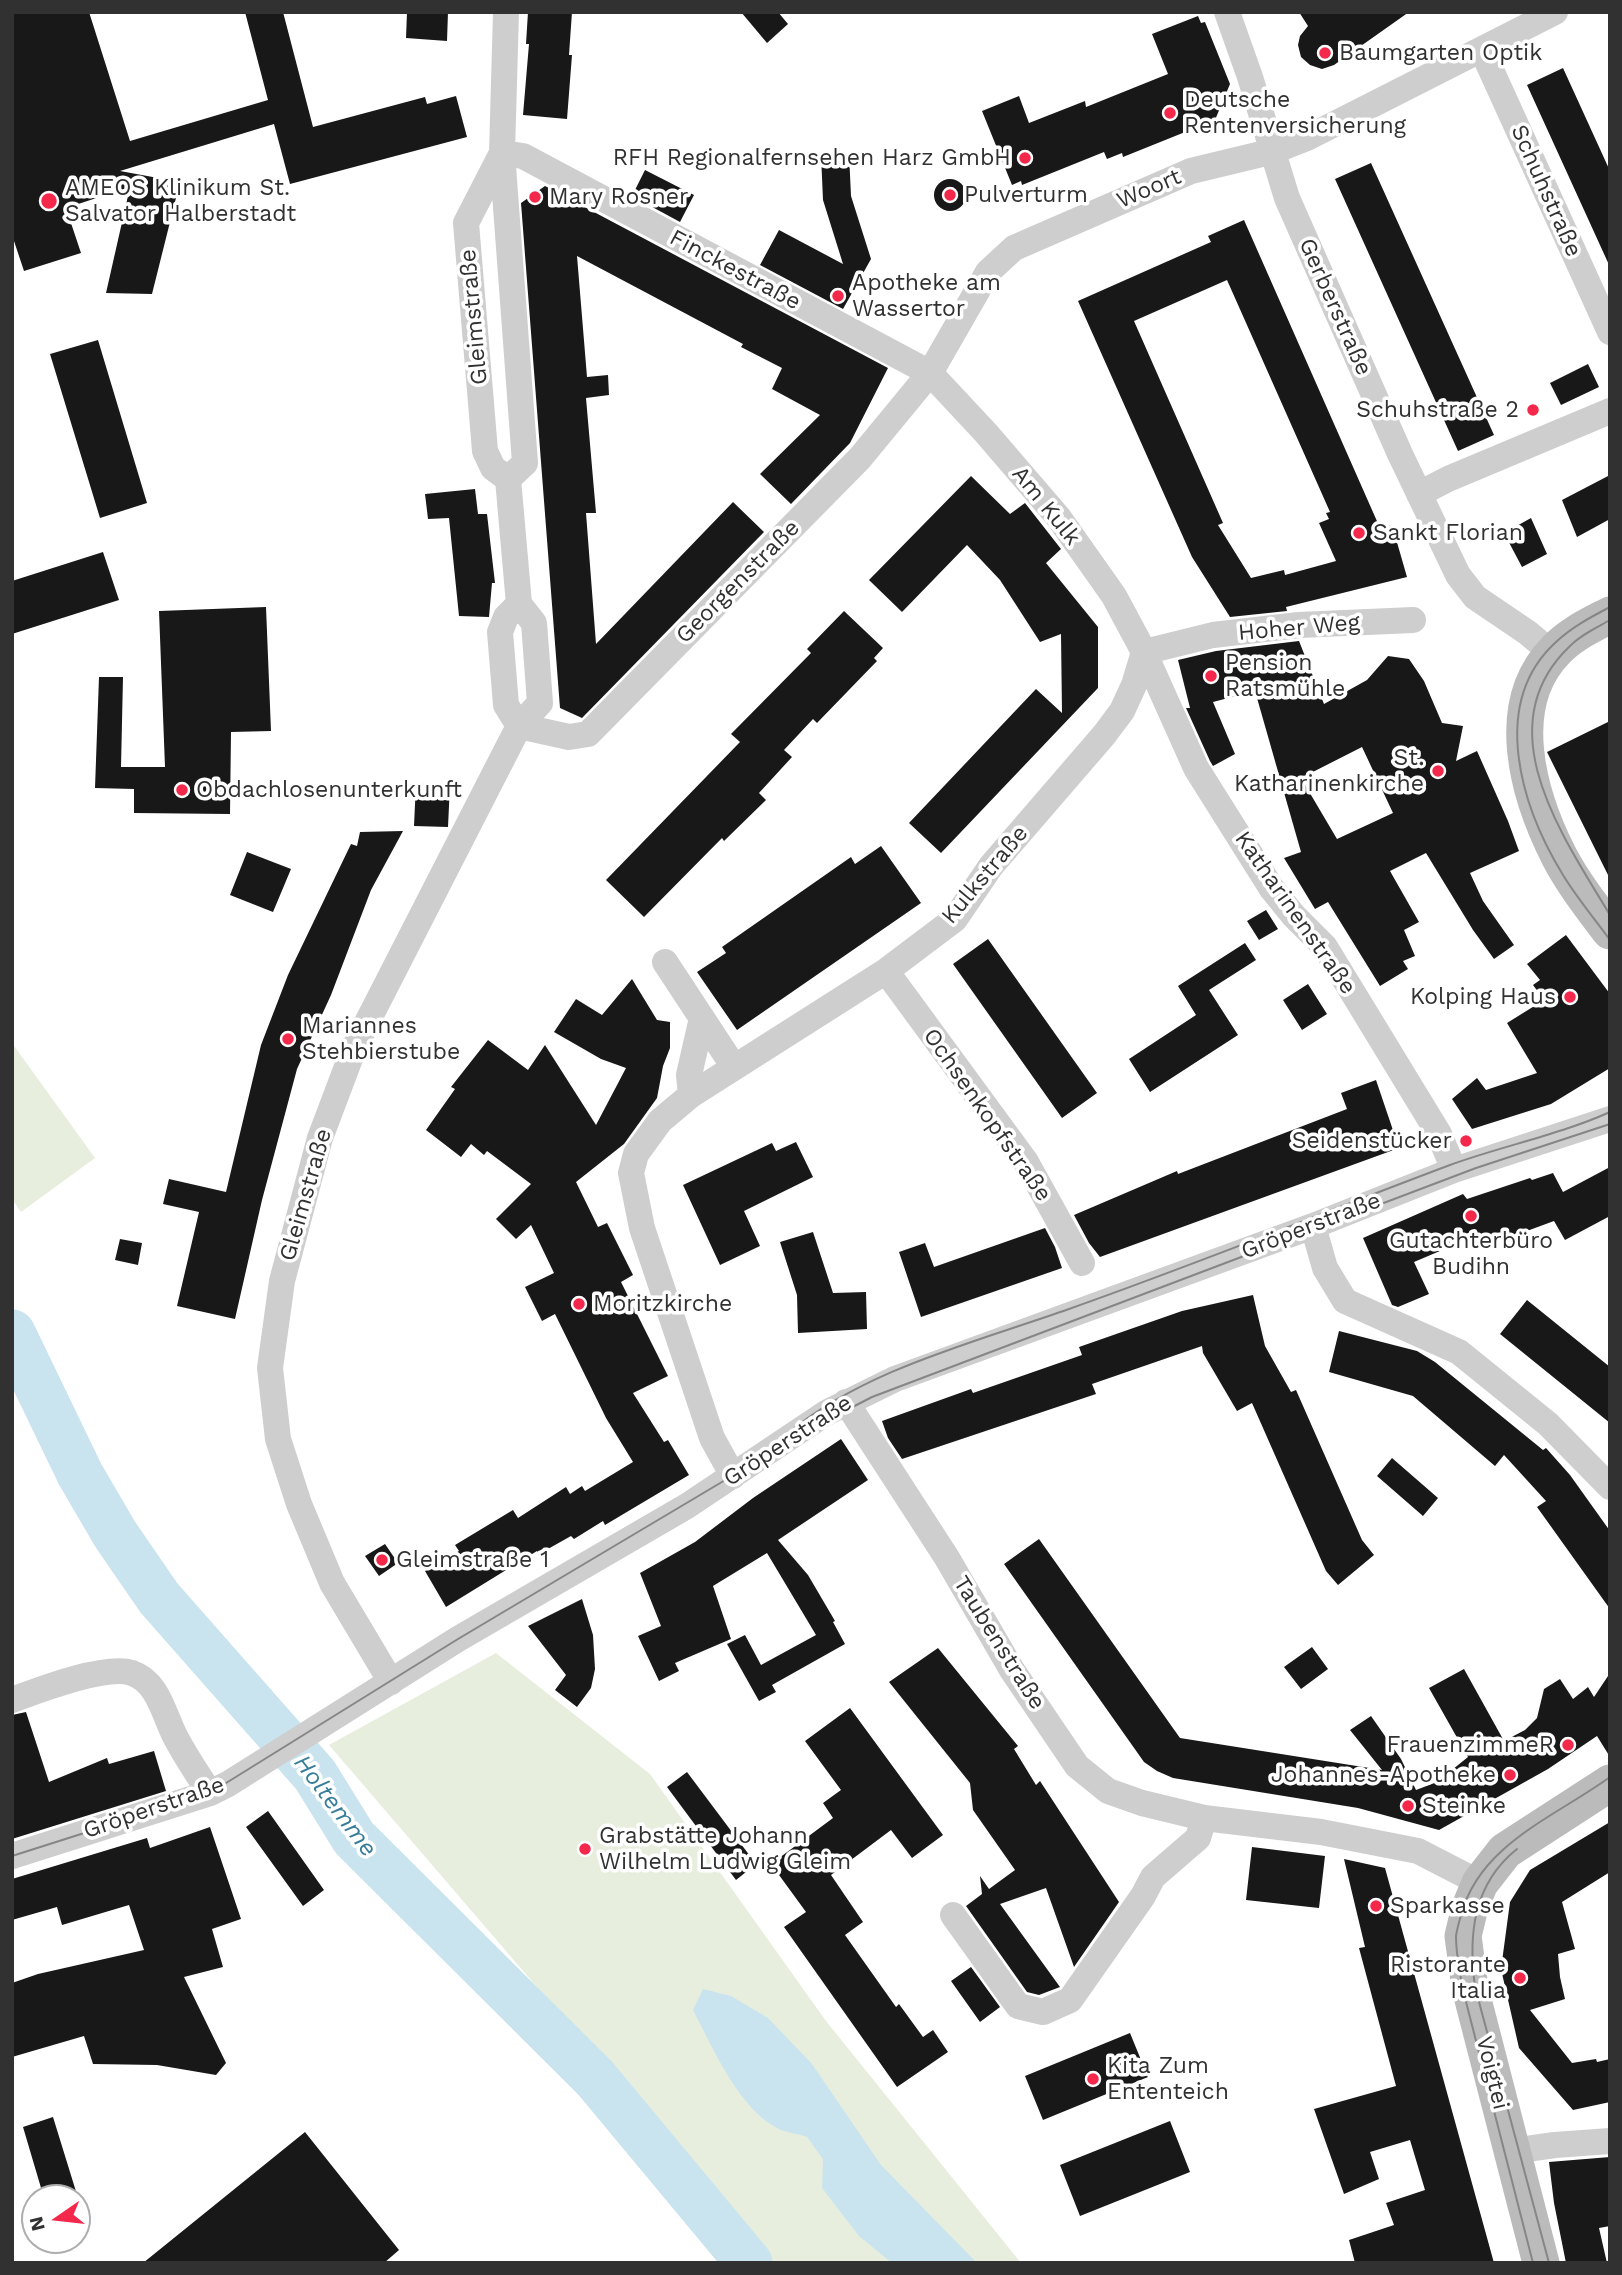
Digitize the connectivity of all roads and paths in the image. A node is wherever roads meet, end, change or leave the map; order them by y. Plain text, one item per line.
1 (506, 12) edge
2 (1227, 12) edge
3 (1555, 12) edge
4 (1482, 50) junction
5 (1274, 150) junction
6 (502, 153) junction
7 (1610, 332) edge
8 (930, 373) junction
9 (1610, 411) edge
10 (508, 480) junction
11 (1419, 494) junction
12 (1610, 615) edge
13 (1413, 620) dead end
14 (1144, 652) junction
15 (1553, 654) junction
16 (519, 726) junction
17 (1610, 931) edge
18 (665, 962) dead end
19 (886, 971) junction
20 (702, 1018) junction
21 (734, 1067) junction
22 (691, 1095) junction
23 (1610, 1119) edge
24 (1454, 1170) junction
25 (1313, 1226) junction
26 (1082, 1263) dead end
27 (846, 1402) junction
28 (733, 1476) junction
29 (1610, 1487) edge
30 (391, 1682) junction
31 (12, 1700) edge
32 (1610, 1783) edge
33 (210, 1793) junction
34 (1204, 1818) junction
35 (12, 1856) edge
36 (1480, 1883) junction
37 (953, 1914) dead end
38 (1610, 2141) edge
39 (1512, 2151) junction
40 (1541, 2263) edge

1 - 6 street, Gleimstraße
2 - 5 street, Gerberstraße
3 - 4 street
4 - 5 street
4 - 7 street, Schuhstraße
5 - 8 street, Woort
5 - 11 street, Gerberstraße
6 - 8 street, Finckestraße
6 - 10 street, Gleimstraße
6 - 10 street, Gleimstraße
8 - 14 street, Am Kulk
8 - 16 street, Georgenstraße
9 - 11 street
10 - 16 street
11 - 15 street, Gerberstraße
12 - 15 street
13 - 14 street, Hoher Weg
14 - 19 street, Kulkstraße
14 - 24 street, Katharinenstraße
15 - 17 street
16 - 30 street, Gleimstraße
18 - 20 street
19 - 21 street, Kulkstraße
19 - 26 street, Ochsenkopfstraße
20 - 21 street
20 - 22 street
21 - 22 street, Kulkstraße
22 - 28 street, Kulkstraße
23 - 24 street, Gröperstraße
24 - 25 street, Gröperstraße
25 - 27 street, Gröperstraße
25 - 29 street
27 - 28 street, Gröperstraße
27 - 34 street, Taubenstraße
28 - 30 street, Gröperstraße
30 - 33 street, Gröperstraße
31 - 33 street
32 - 36 street, Voigtei
33 - 35 street, Gröperstraße
34 - 36 street, Taubenstraße
34 - 37 street
36 - 39 street, Voigtei
38 - 39 street
39 - 40 street, Voigtei

